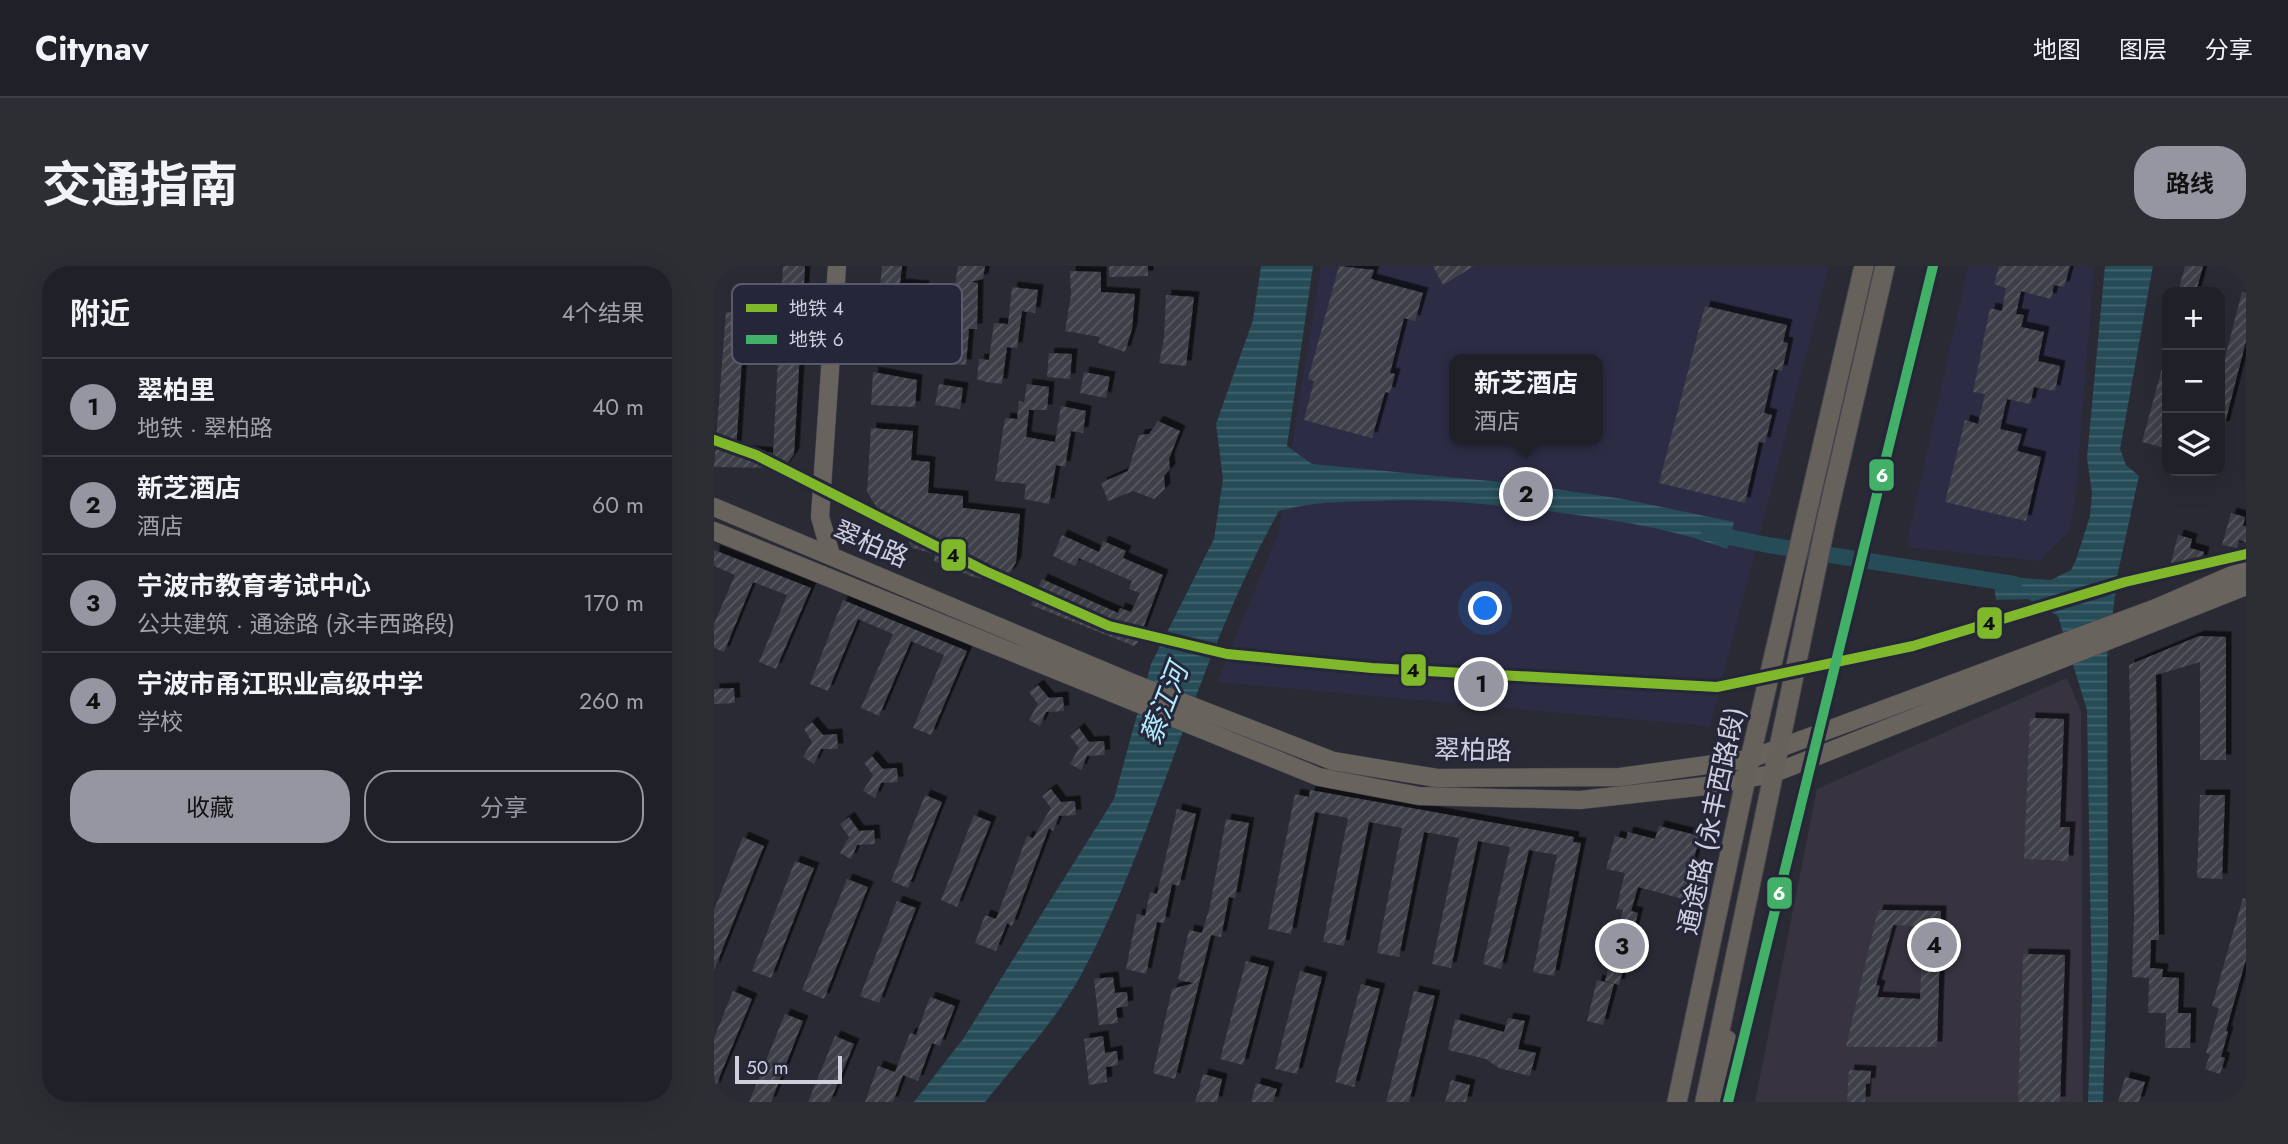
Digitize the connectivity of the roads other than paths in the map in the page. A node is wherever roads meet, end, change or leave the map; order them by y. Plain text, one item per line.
1 (838, 266) edge
2 (1864, 266) edge
3 (1885, 266) edge
4 (837, 284) edge
5 (831, 364) edge
6 (714, 507) edge
7 (1816, 522) junction
8 (714, 531) edge
9 (831, 555) junction
10 (2246, 569) edge
11 (2246, 586) edge
12 (2155, 615) junction
13 (2049, 656) junction
14 (1132, 692) junction
15 (1209, 722) junction
16 (1777, 752) junction
17 (1750, 759) junction
18 (1772, 774) junction
19 (1746, 779) junction
20 (1729, 986) junction
21 (1677, 1102) edge
22 (1705, 1102) edge
23 (1725, 1102) edge

1 - 4 main road
2 - 7 main road, 通途路 (永丰西路段)
3 - 7 main road, 通途路 (永丰西路段)
5 - 9 main road
6 - 9 main road, 翠柏路
7 - 16 main road, 通途路 (永丰西路段)
7 - 17 main road, 通途路 (永丰西路段)
8 - 14 main road, 翠柏路
9 - 14 main road, 翠柏路
10 - 12 main road, 翠柏路
11 - 12 main road, 翠柏路
12 - 13 main road, 翠柏路
13 - 16 main road, 翠柏路
13 - 18 main road, 翠柏路
14 - 15 main road, 翠柏路
15 - 17 main road, 翠柏路
15 - 19 main road, 翠柏路
16 - 17 main road, 翠柏路
16 - 18 main road, 通途路 (永丰西路段)
17 - 19 main road, 通途路 (永丰西路段)
18 - 19 main road, 翠柏路
18 - 20 main road, 通途路 (永丰西路段)
19 - 21 main road, 通途路 (永丰西路段)
20 - 22 main road, 通途路 (永丰西路段)
20 - 23 main road

